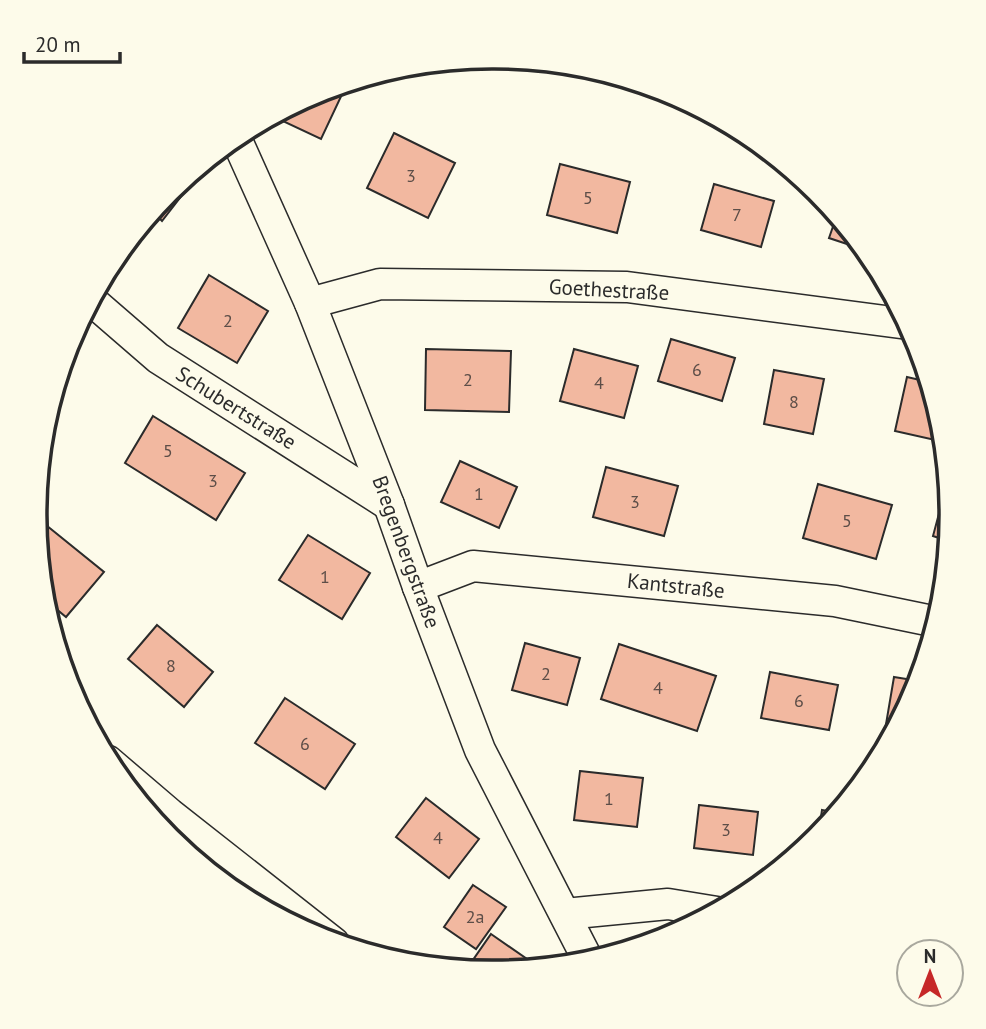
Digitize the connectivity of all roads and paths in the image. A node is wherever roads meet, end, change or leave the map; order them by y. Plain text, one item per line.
1 (240, 148) edge
2 (310, 303) junction
3 (99, 307) edge
4 (895, 322) edge
5 (389, 505) junction
6 (418, 587) junction
7 (926, 620) edge
8 (144, 792) edge
9 (700, 909) edge
10 (565, 914) junction
11 (299, 915) edge
12 (584, 951) edge

1 - 2 street, Bregenbergstraße
2 - 4 street, Goethestraße
2 - 5 street, Bregenbergstraße
3 - 5 street, Schubertstraße
5 - 6 street, Bregenbergstraße
6 - 7 street, Kantstraße
6 - 10 street, Bregenbergstraße
8 - 11 street
9 - 10 street
10 - 12 street, Bregenbergstraße

